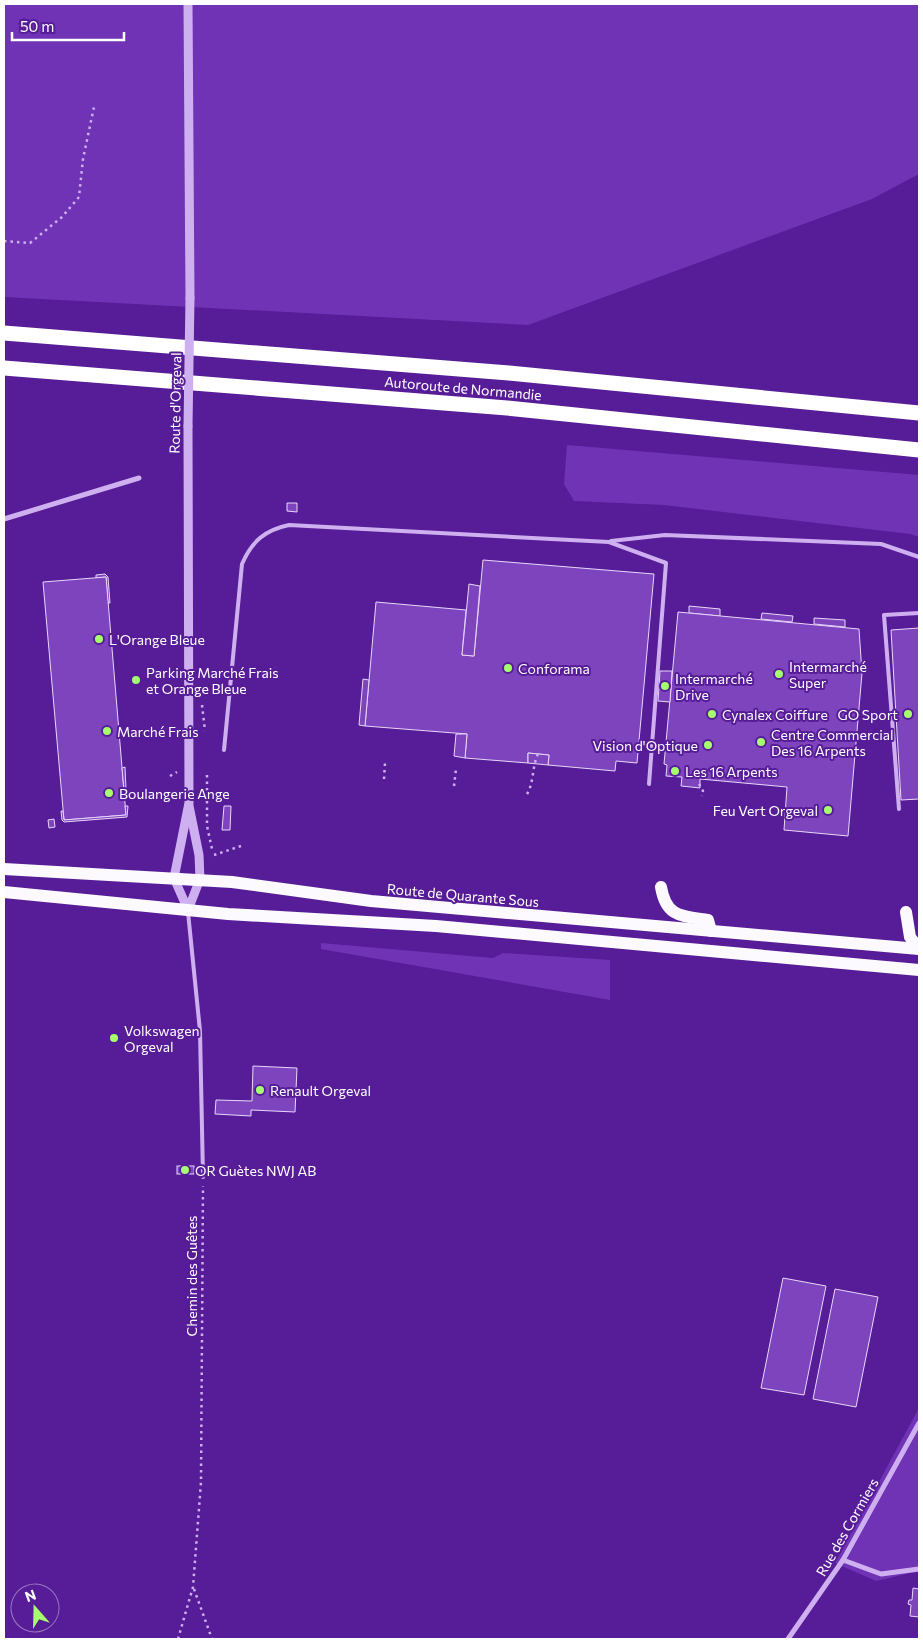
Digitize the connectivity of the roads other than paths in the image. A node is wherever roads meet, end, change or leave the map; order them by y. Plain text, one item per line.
1 (188, 4) edge
2 (4, 333) edge
3 (4, 368) edge
4 (919, 412) edge
5 (919, 450) edge
6 (139, 478) dead end
7 (4, 519) edge
8 (609, 542) junction
9 (919, 557) edge
10 (919, 613) edge
11 (224, 750) dead end
12 (649, 784) dead end
13 (188, 803) junction
14 (898, 809) dead end
15 (4, 870) edge
16 (174, 878) junction
17 (200, 879) junction
18 (661, 887) dead end
19 (4, 892) edge
20 (188, 910) junction
21 (906, 912) dead end
22 (711, 931) junction
23 (919, 949) edge
24 (919, 970) edge
25 (203, 1177) road end
26 (919, 1422) edge
27 (843, 1560) junction
28 (919, 1569) edge
29 (788, 1639) edge

1 - 13 street, Route d'Orgeval, bridge
2 - 4 highway, Autoroute de Normandie
3 - 5 highway, Autoroute de Normandie
6 - 7 street
8 - 9 lane
8 - 11 lane
8 - 12 lane
10 - 14 lane
13 - 16 street, Route d'Orgeval
13 - 17 street, Route d'Orgeval
15 - 16 main road, Route de Quarante Sous
16 - 17 main road, Route de Quarante Sous
16 - 20 street
17 - 20 street
17 - 22 main road, Route de Quarante Sous
18 - 22 main road
19 - 20 main road
20 - 24 main road
20 - 25 lane
21 - 23 main road
22 - 23 main road, Route de Quarante Sous
26 - 27 street, Rue des Cormiers
27 - 28 street
27 - 29 street, Rue des Cormiers

